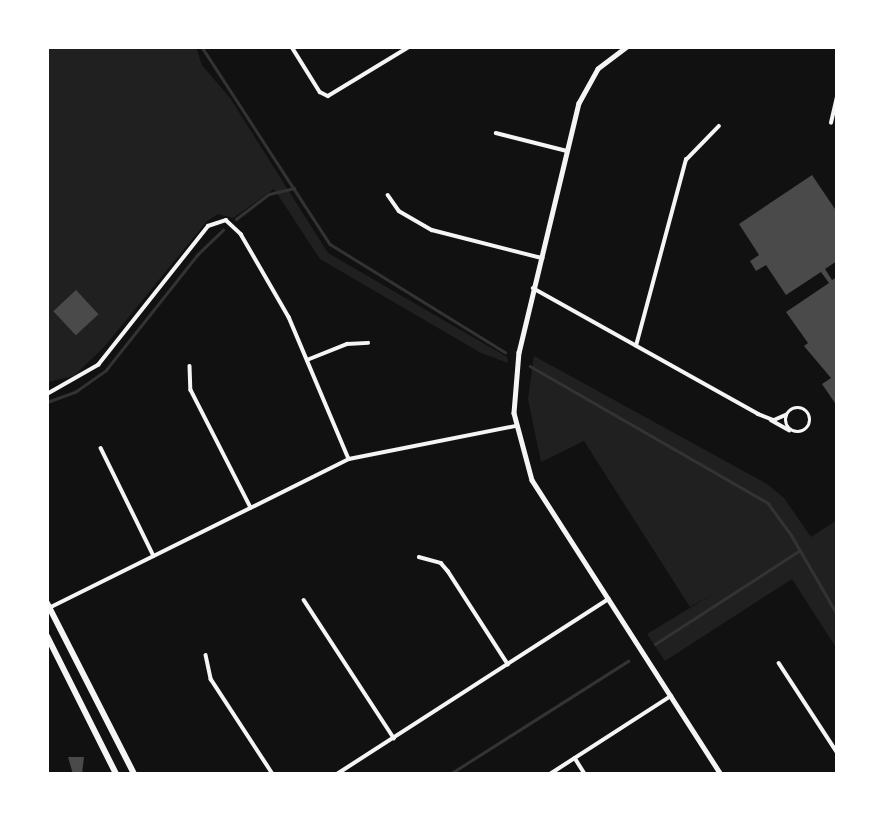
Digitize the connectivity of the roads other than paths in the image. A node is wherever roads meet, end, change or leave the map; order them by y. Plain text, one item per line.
1 (292, 47) edge
2 (409, 47) edge
3 (627, 47) edge
4 (837, 96) edge
5 (831, 123) dead end
6 (719, 126) dead end
7 (496, 133) dead end
8 (567, 151) junction
9 (388, 195) dead end
10 (542, 258) junction
11 (534, 288) junction
12 (368, 343) dead end
13 (636, 346) junction
14 (307, 360) junction
15 (190, 366) dead end
16 (47, 394) edge
17 (786, 415) junction
18 (769, 419) junction
19 (516, 426) junction
20 (792, 431) junction
21 (101, 449) dead end
22 (349, 459) junction
23 (251, 508) junction
24 (154, 557) junction
25 (419, 557) dead end
26 (609, 599) junction
27 (304, 600) dead end
28 (48, 607) edge
29 (47, 636) edge
30 (206, 655) dead end
31 (779, 663) dead end
32 (508, 664) junction
33 (671, 696) junction
34 (394, 738) junction
35 (837, 752) edge
36 (575, 758) junction
37 (116, 774) edge
38 (134, 774) edge
39 (273, 774) edge
40 (337, 774) edge
41 (550, 774) edge
42 (585, 774) edge
43 (721, 774) edge

1 - 2 street
3 - 8 street
4 - 5 street
6 - 13 street
7 - 8 street
8 - 10 street
9 - 10 street
10 - 11 street
11 - 13 street
11 - 19 street
12 - 14 street
13 - 18 street
14 - 16 street
14 - 22 street
15 - 23 street
17 - 18 street
17 - 20 street
17 - 20 street
18 - 20 street
19 - 22 street
19 - 26 street
21 - 24 street
22 - 23 street
23 - 24 street
24 - 28 street
25 - 32 street
26 - 32 street
26 - 33 street
27 - 34 street
28 - 38 main road
29 - 37 main road
30 - 39 street
31 - 35 street
32 - 34 street
33 - 36 street
33 - 43 street
34 - 40 street
36 - 41 street
36 - 42 street

